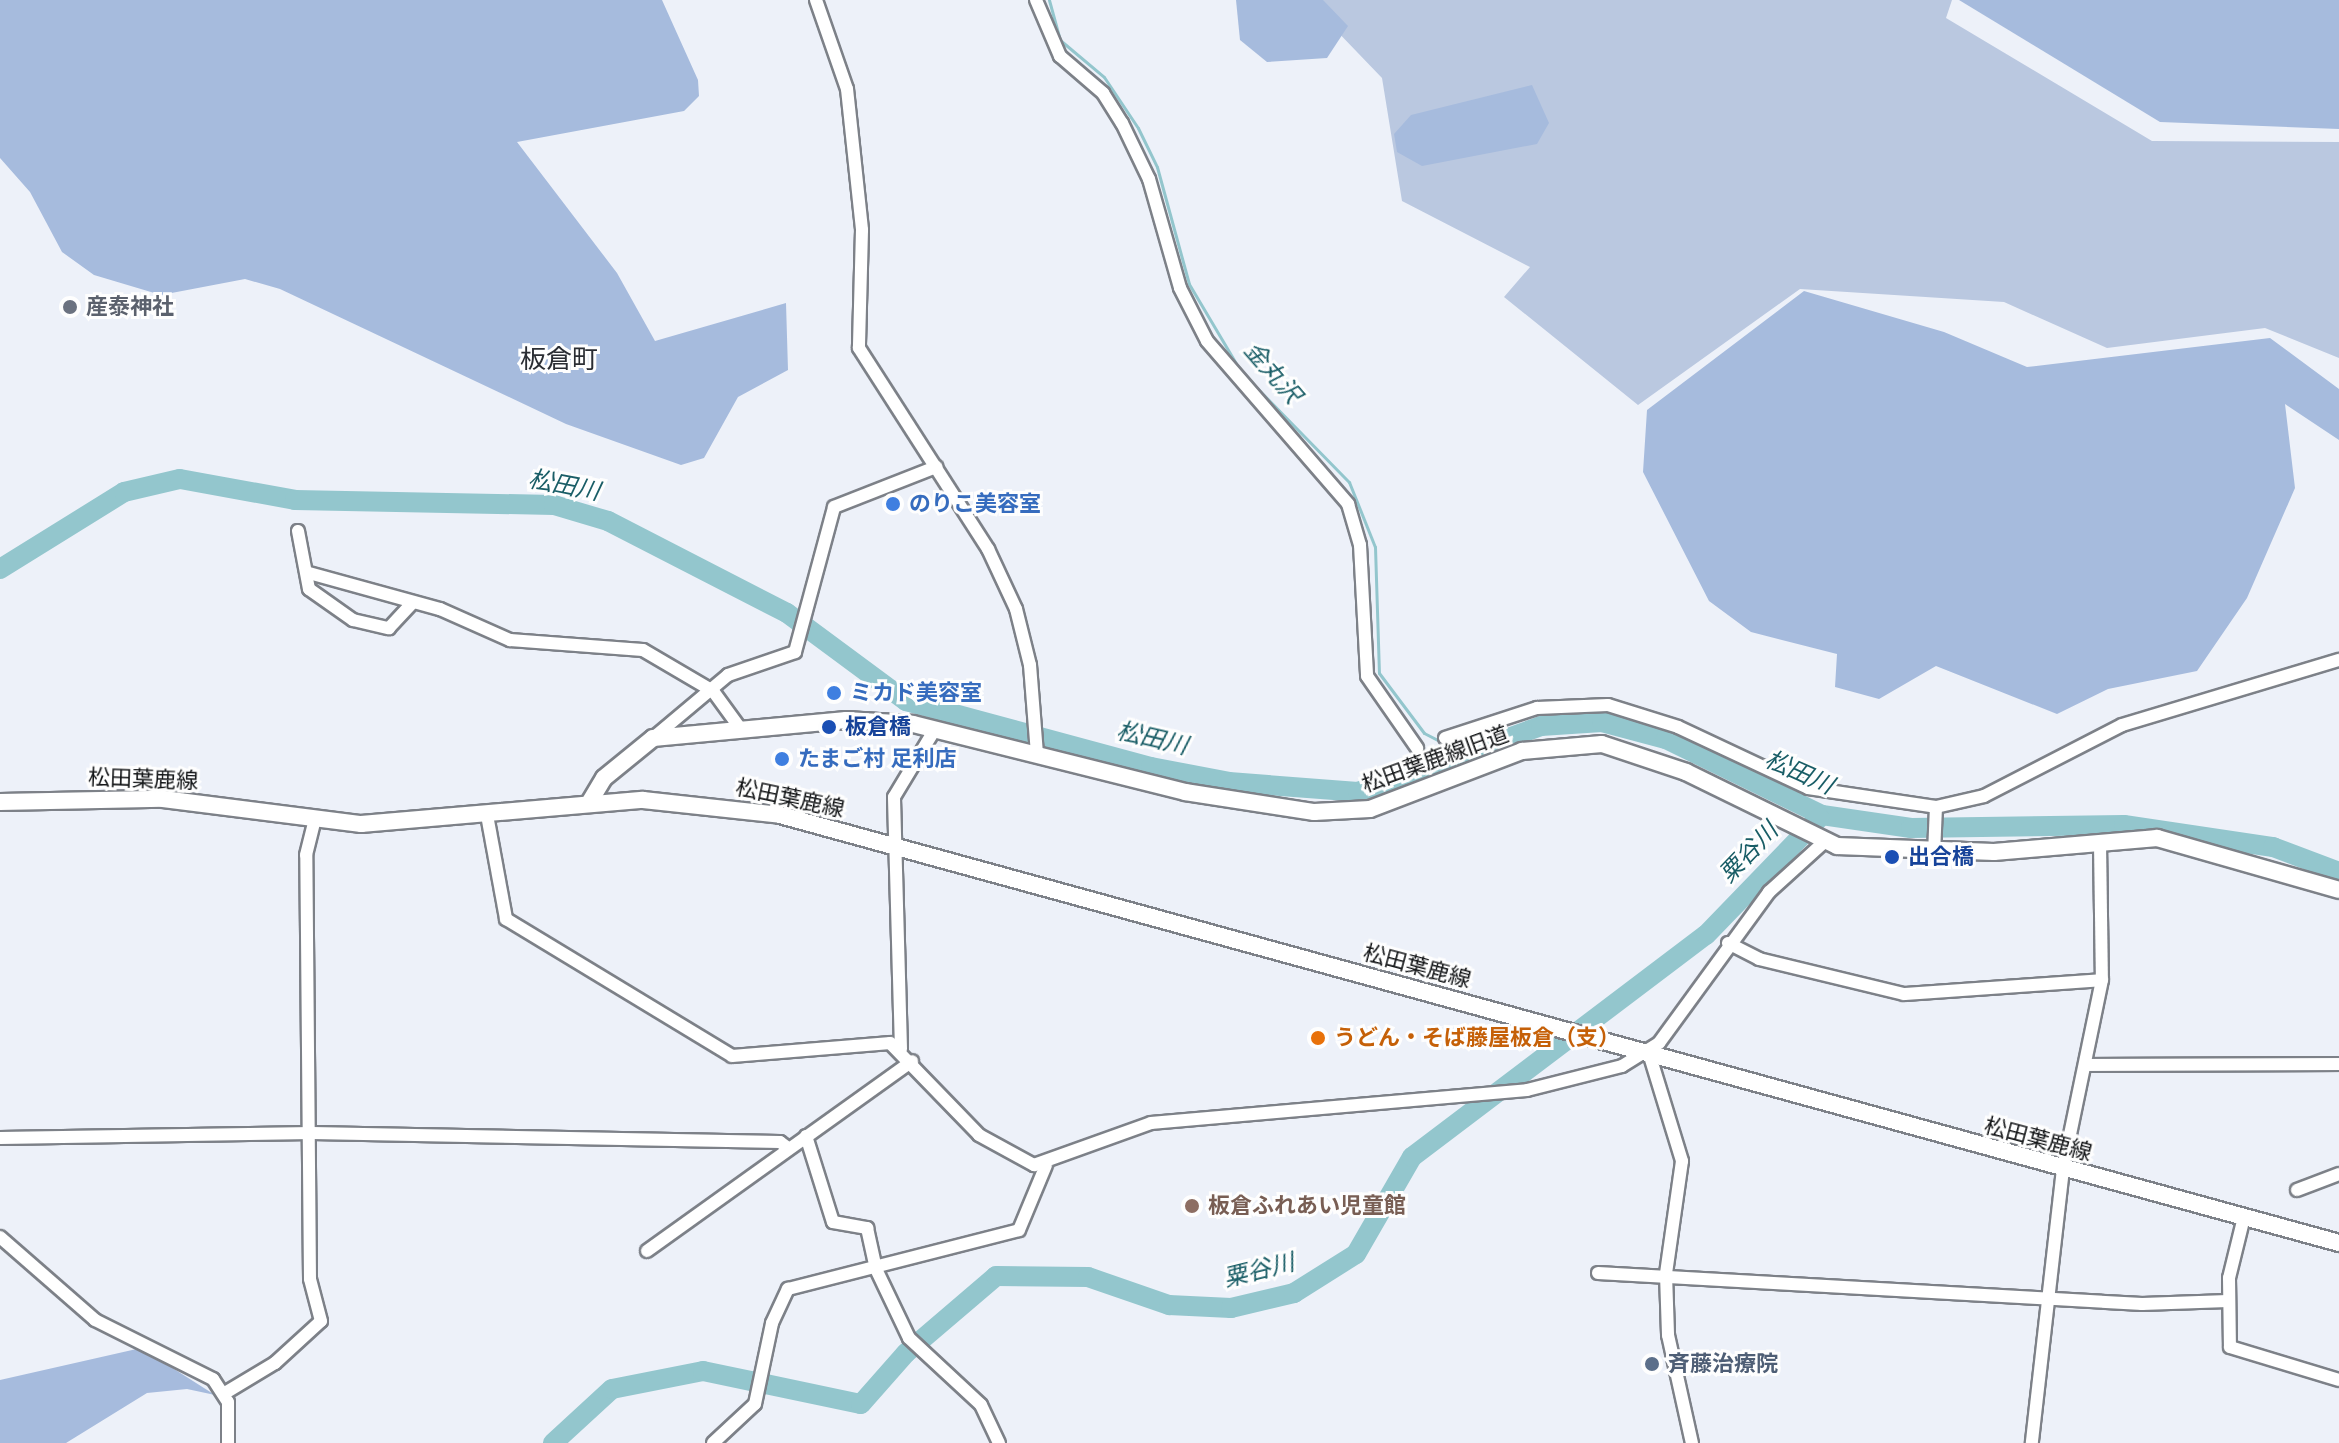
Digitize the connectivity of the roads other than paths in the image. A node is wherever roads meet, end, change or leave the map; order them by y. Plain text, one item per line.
1 (816, 0) edge
2 (1036, 0) edge
3 (936, 467) junction
4 (298, 531) dead end
5 (309, 573) junction
6 (413, 602) junction
7 (2339, 660) edge
8 (713, 691) junction
9 (740, 728) junction
10 (935, 729) junction
11 (653, 738) junction
12 (1445, 738) dead end
13 (1417, 748) dead end
14 (1037, 754) junction
15 (0, 802) edge
16 (589, 803) junction
17 (1936, 811) junction
18 (487, 815) junction
19 (315, 818) junction
20 (1820, 842) junction
21 (2100, 843) junction
22 (896, 846) junction
23 (1934, 850) junction
24 (2339, 890) edge
25 (1728, 943) junction
26 (2102, 980) junction
27 (901, 1049) junction
28 (1649, 1053) junction
29 (912, 1061) junction
30 (2339, 1064) edge
31 (2086, 1065) junction
32 (312, 1133) junction
33 (806, 1136) junction
34 (0, 1138) edge
35 (788, 1148) junction
36 (1046, 1165) junction
37 (2063, 1169) junction
38 (2339, 1174) edge
39 (2297, 1190) dead end
40 (2244, 1217) junction
41 (0, 1237) edge
42 (2339, 1243) edge
43 (647, 1251) dead end
44 (876, 1269) junction
45 (1598, 1273) dead end
46 (1666, 1274) junction
47 (2047, 1298) junction
48 (2228, 1301) junction
49 (2339, 1380) edge
50 (225, 1393) junction
51 (228, 1443) edge
52 (713, 1443) edge
53 (999, 1443) edge
54 (1692, 1443) edge
55 (2032, 1443) edge

1 - 3 street
2 - 13 street
3 - 8 street
3 - 14 street
4 - 5 street
5 - 6 street
5 - 6 street
6 - 8 street
7 - 17 street
8 - 9 street
8 - 11 street
9 - 10 main road, 松田葉鹿線旧道
9 - 11 main road, 松田葉鹿線旧道
10 - 14 main road, 松田葉鹿線旧道
10 - 22 street
11 - 16 main road
12 - 17 street
14 - 20 main road, 松田葉鹿線旧道
15 - 19 main road, 松田葉鹿線
16 - 18 main road, 松田葉鹿線
16 - 22 main road, 松田葉鹿線
17 - 23 street
18 - 19 main road, 松田葉鹿線
18 - 27 street
19 - 32 street
20 - 23 main road
20 - 25 street
21 - 23 main road
21 - 24 main road
21 - 26 street
22 - 27 street
22 - 28 main road, 松田葉鹿線
25 - 26 street
25 - 28 street
26 - 31 street
27 - 29 street
28 - 36 street
28 - 37 main road, 松田葉鹿線
28 - 46 street
29 - 33 street
29 - 36 street
30 - 31 street
31 - 37 street
32 - 34 street
32 - 35 street
32 - 50 street
33 - 35 street
33 - 44 street
35 - 43 street
36 - 44 street
37 - 40 main road, 松田葉鹿線
37 - 47 street
38 - 39 street
40 - 42 main road, 松田葉鹿線
40 - 48 street
41 - 50 street
44 - 52 street
44 - 53 street
45 - 46 street
46 - 47 street
46 - 54 street
47 - 48 street
47 - 55 street
48 - 49 street
50 - 51 street

